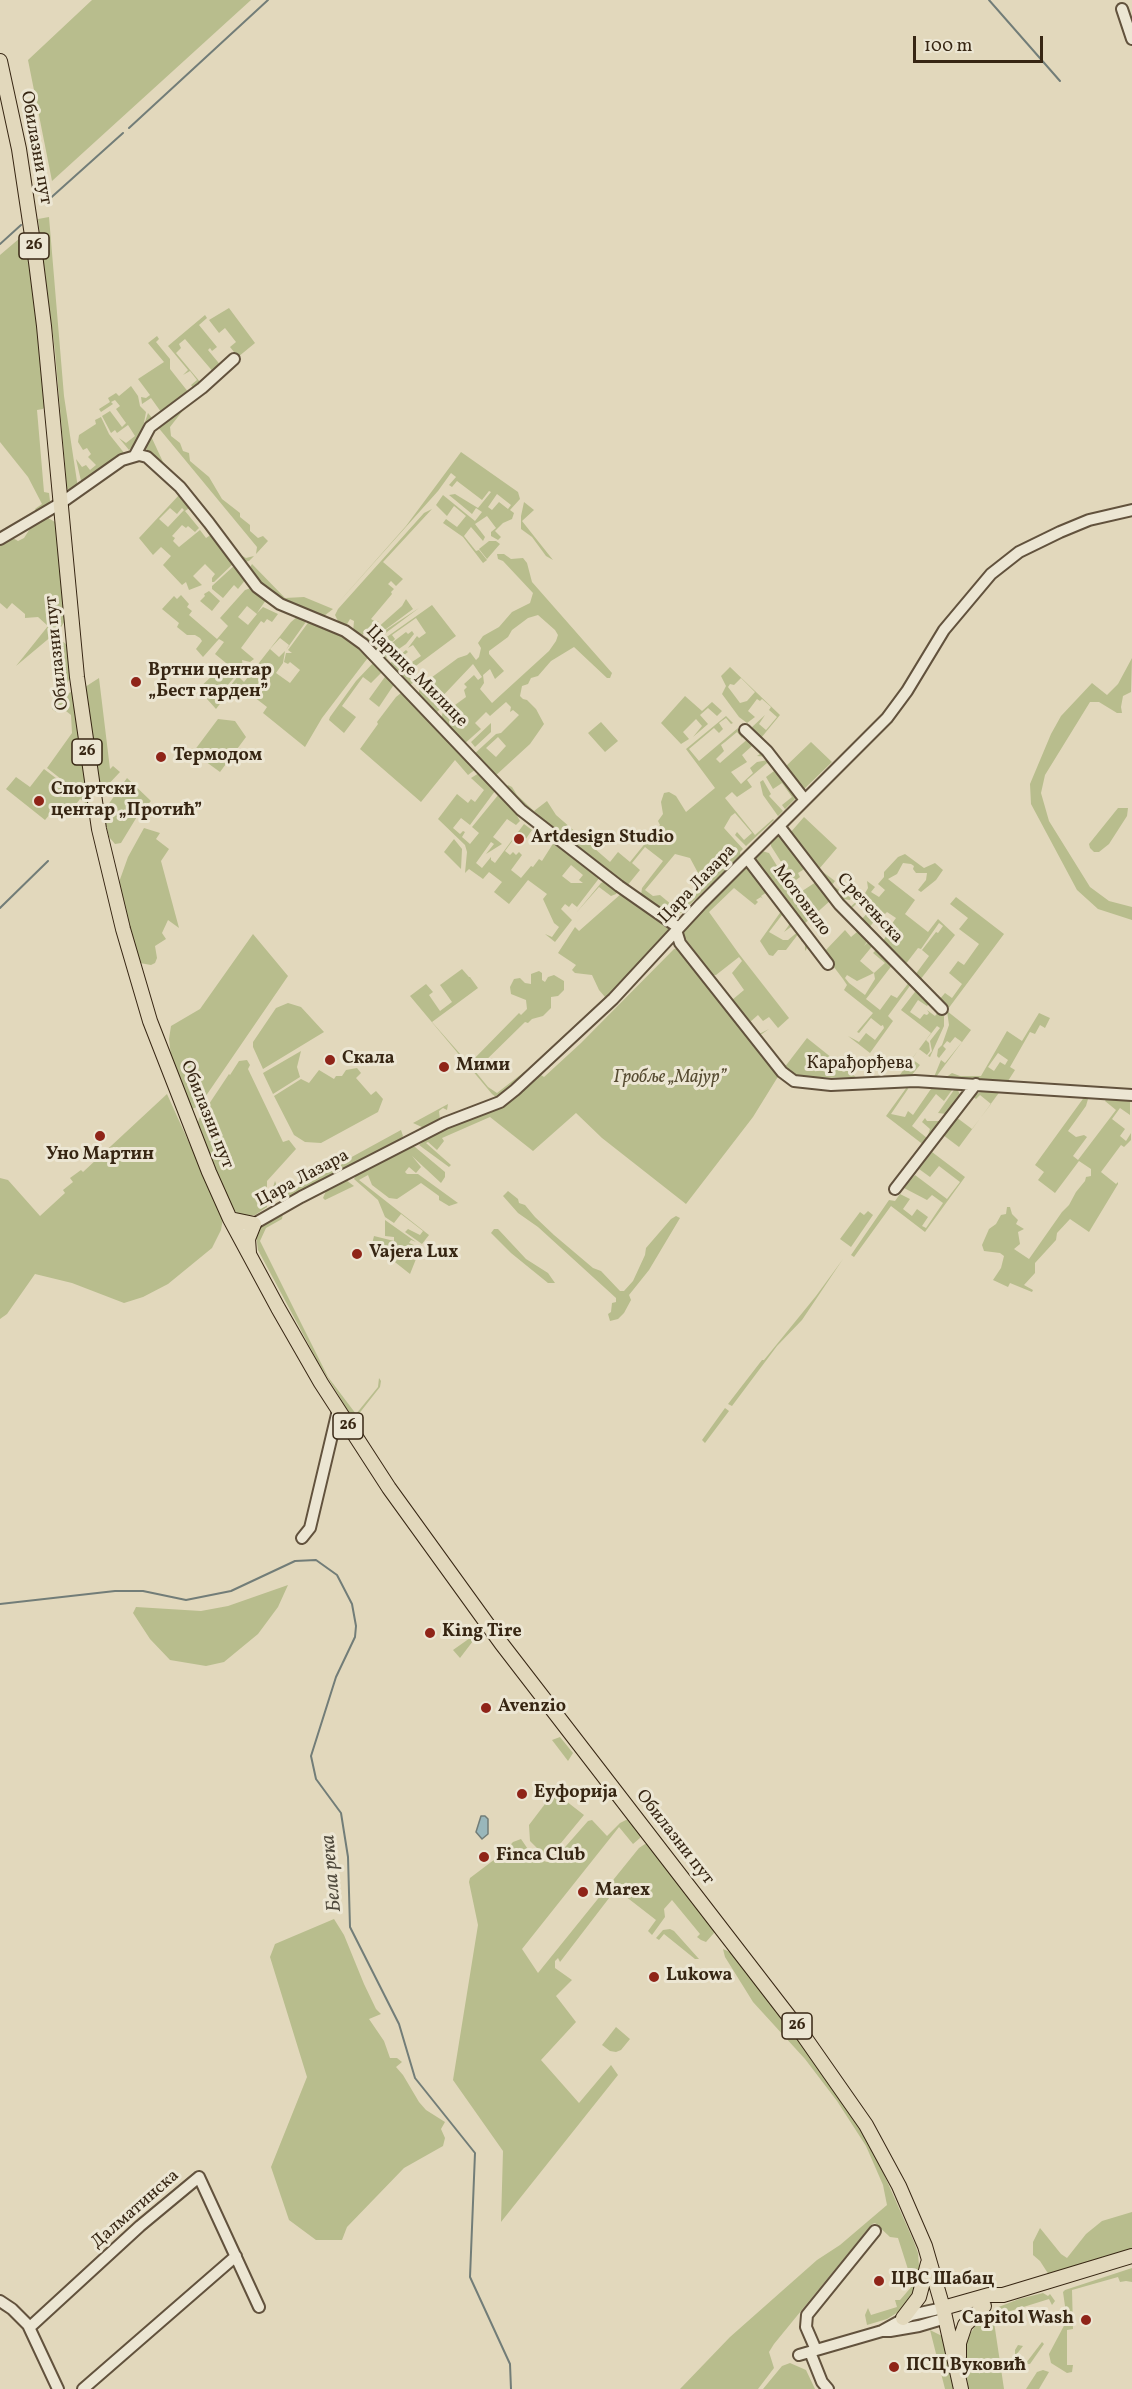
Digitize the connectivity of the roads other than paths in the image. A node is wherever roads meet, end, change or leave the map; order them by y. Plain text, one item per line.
1 (1122, 9) dead end
2 (1132, 39) edge
3 (0, 61) edge
4 (234, 359) dead end
5 (135, 455) junction
6 (61, 503) junction
7 (1132, 510) edge
8 (0, 539) edge
9 (745, 730) dead end
10 (805, 800) junction
11 (779, 826) junction
12 (747, 858) junction
13 (677, 929) junction
14 (828, 964) dead end
15 (942, 1009) dead end
16 (976, 1084) junction
17 (1132, 1095) edge
18 (895, 1190) dead end
19 (231, 1219) junction
20 (254, 1224) junction
21 (238, 1233) junction
22 (249, 1253) junction
23 (338, 1410) junction
24 (302, 1538) dead end
25 (874, 2231) dead end
26 (236, 2256) junction
27 (1132, 2256) edge
28 (929, 2258) junction
29 (1003, 2295) junction
30 (0, 2301) edge
31 (984, 2306) junction
32 (259, 2307) dead end
33 (944, 2313) junction
34 (903, 2318) junction
35 (30, 2327) junction
36 (882, 2331) junction
37 (808, 2353) junction
38 (959, 2383) edge
39 (58, 2389) edge
40 (83, 2389) edge
41 (828, 2389) edge

1 - 2 street
3 - 6 main road, Обилазни пут / 26
4 - 5 street
5 - 6 street
5 - 13 street, Царице Милице
6 - 8 street
6 - 19 main road, Обилазни пут / 26
7 - 10 street, Цара Лазара
9 - 10 street
10 - 11 street, Цара Лазара
11 - 12 street, Цара Лазара
11 - 15 street, Сретењска
12 - 13 street, Цара Лазара
12 - 14 street, Мотовило
13 - 16 street, Карађорђева
13 - 20 street, Цара Лазара
16 - 17 street, Карађорђева
16 - 18 street
19 - 20 main road
19 - 21 main road, Обилазни пут / 26
20 - 21 street, Цара Лазара
20 - 22 main road
21 - 22 main road, Обилазни пут / 26
22 - 23 main road, Обилазни пут / 26
23 - 24 street
23 - 28 main road, Обилазни пут / 26
25 - 37 street
26 - 32 street, Далматинска
26 - 35 street, Далматинска
26 - 40 street
27 - 29 main road
28 - 33 main road, Обилазни пут / 26
28 - 34 main road
29 - 31 main road
29 - 33 main road
30 - 35 street
31 - 33 main road
31 - 38 main road
33 - 34 street
33 - 36 street
33 - 38 main road, Обилазни пут / 26
34 - 36 street
35 - 39 street
36 - 37 street
37 - 41 street

